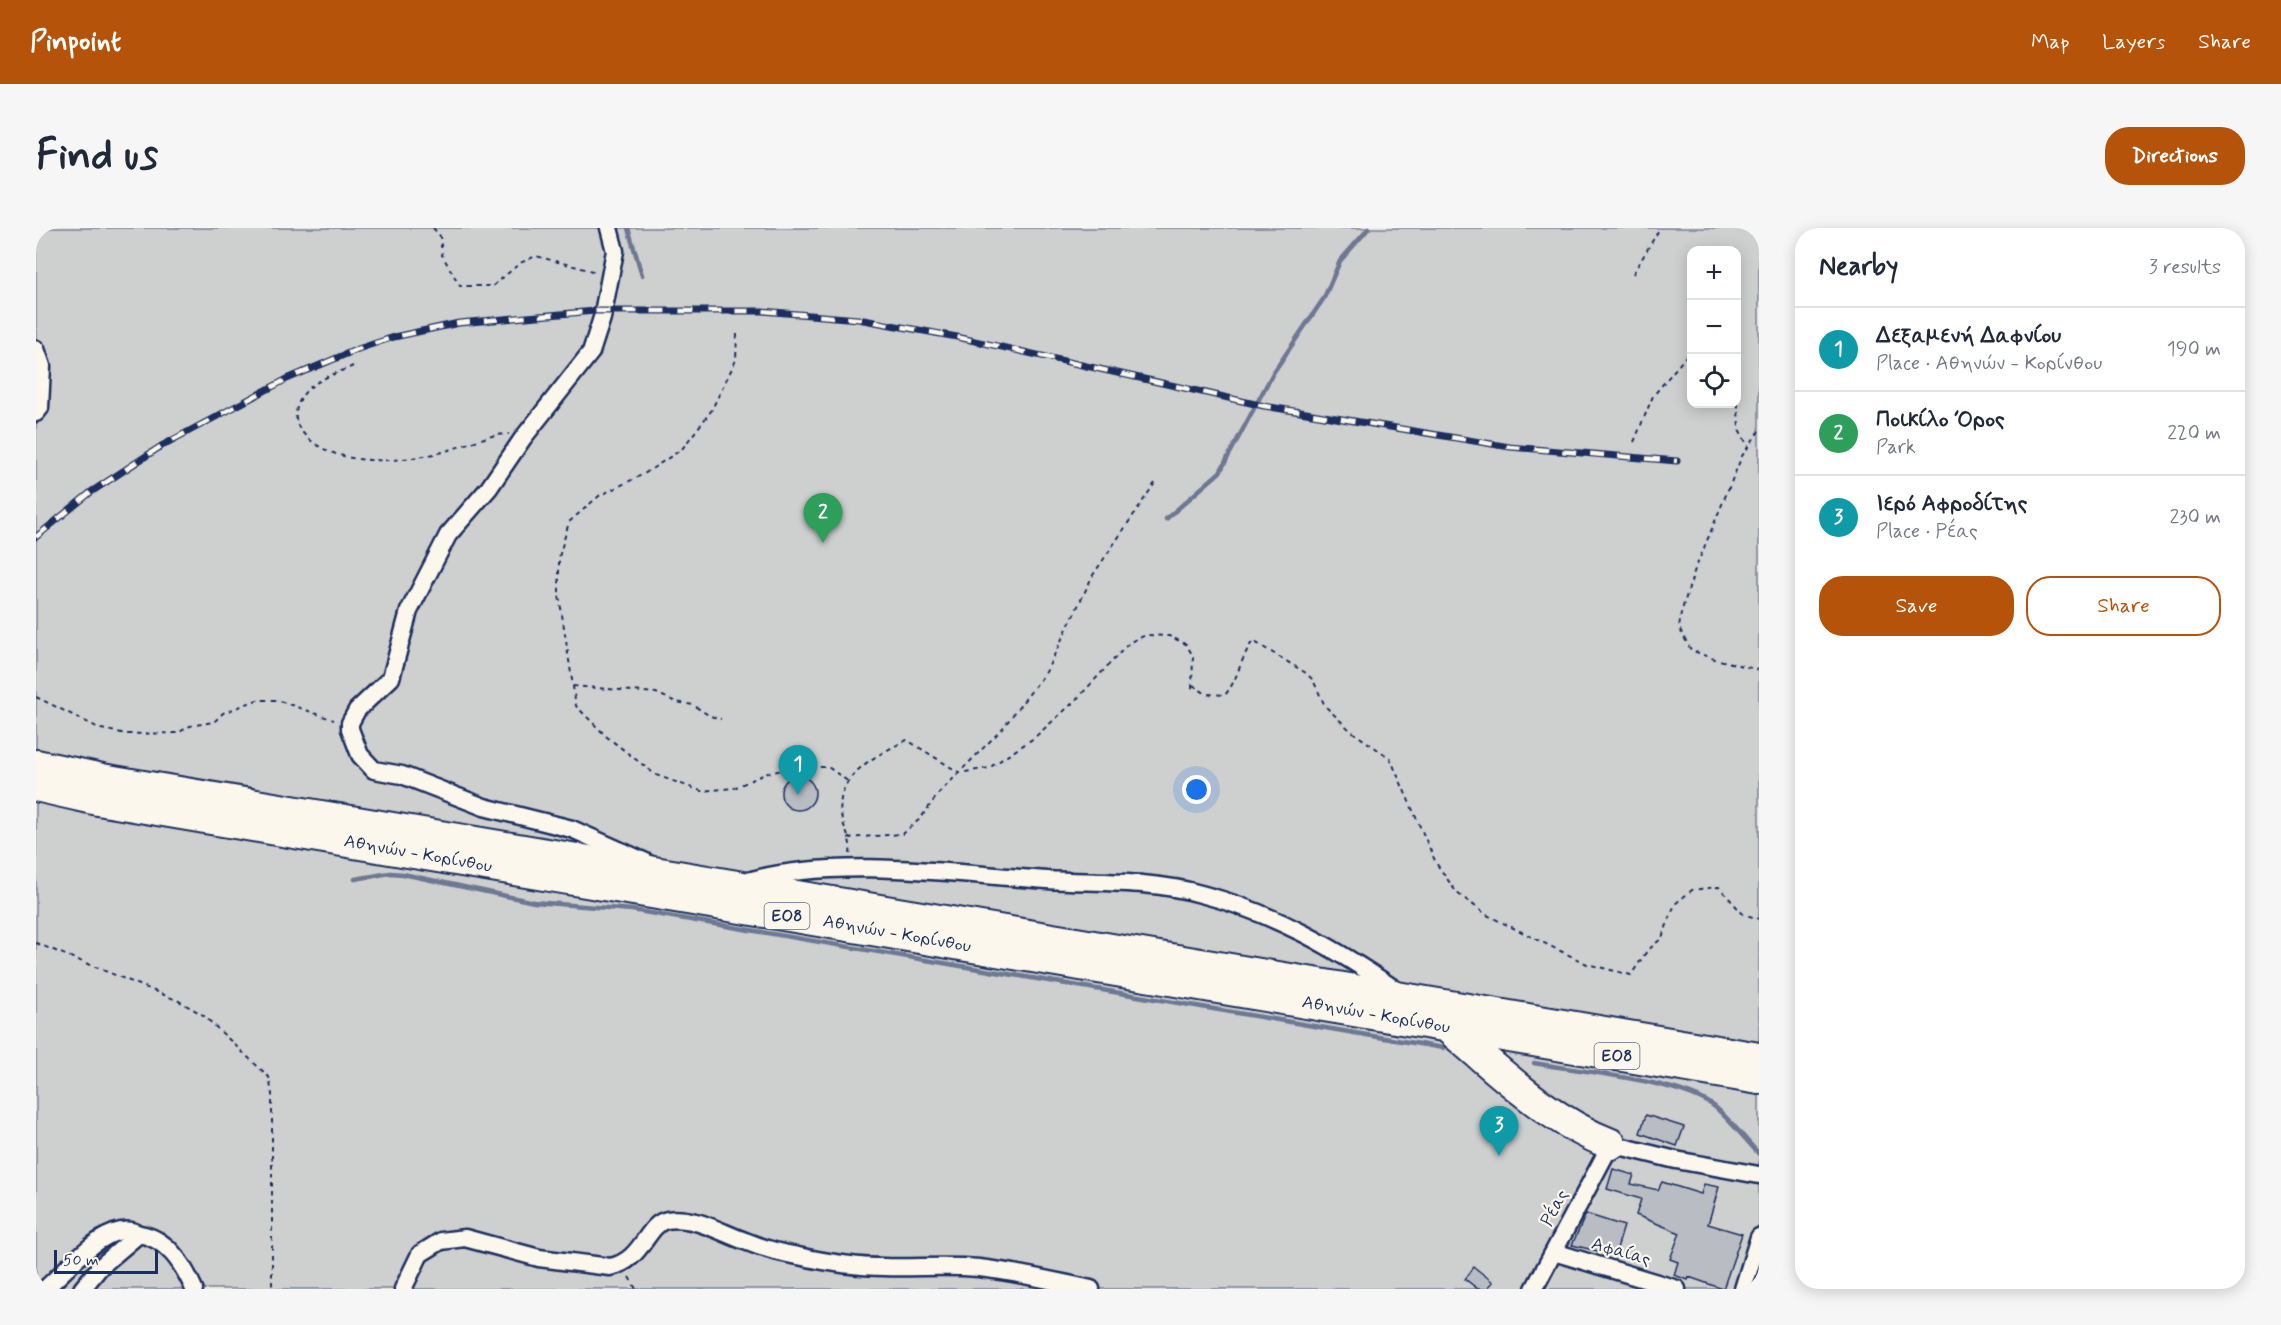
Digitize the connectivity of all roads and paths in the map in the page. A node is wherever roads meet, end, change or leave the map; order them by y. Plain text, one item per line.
1 (432, 228) edge
2 (609, 228) edge
3 (1660, 228) edge
4 (1633, 274) dead end
5 (610, 275) junction
6 (737, 334) dead end
7 (36, 349) edge
8 (1688, 354) edge
9 (353, 366) dead end
10 (1738, 408) edge
11 (36, 413) edge
12 (1759, 431) edge
13 (523, 438) junction
14 (1634, 442) dead end
15 (1748, 446) junction
16 (1155, 483) dead end
17 (1759, 670) edge
18 (1192, 685) junction
19 (573, 686) junction
20 (1192, 690) dead end
21 (36, 697) edge
22 (721, 719) dead end
23 (350, 723) junction
24 (36, 765) edge
25 (960, 773) junction
26 (849, 782) junction
27 (36, 786) edge
28 (848, 838) junction
29 (848, 869) junction
30 (667, 874) junction
31 (735, 885) junction
32 (1759, 919) edge
33 (36, 943) edge
34 (1410, 999) junction
35 (1447, 1027) junction
36 (1759, 1058) edge
37 (1759, 1079) edge
38 (1611, 1144) junction
39 (1759, 1174) edge
40 (139, 1234) junction
41 (1759, 1237) edge
42 (1554, 1252) junction
43 (45, 1289) edge
44 (82, 1289) edge
45 (194, 1289) edge
46 (272, 1289) edge
47 (403, 1289) edge
48 (1091, 1289) edge
49 (1534, 1289) edge
50 (1677, 1289) edge
51 (1743, 1289) edge

1 - 5 path
2 - 5 street
3 - 4 path
5 - 13 street
6 - 19 path
7 - 11 street
8 - 14 path
9 - 13 path
10 - 15 path
12 - 15 path
13 - 23 street
15 - 17 path
16 - 25 path
18 - 20 path
18 - 25 path
18 - 32 path
19 - 22 path
19 - 26 path
21 - 23 path
23 - 30 street
24 - 30 highway, Αθηνών - Κορίνθου / ΕΟ8
25 - 26 path
25 - 28 path
26 - 28 path
27 - 35 highway, Αθηνών - Κορίνθου / ΕΟ8
28 - 29 path
29 - 31 street
29 - 34 street
30 - 31 highway, Αθηνών - Κορίνθου / ΕΟ8
31 - 34 highway, Αθηνών - Κορίνθου / ΕΟ8
33 - 46 path
34 - 36 highway, Αθηνών - Κορίνθου / ΕΟ8
35 - 37 highway, Αθηνών - Κορίνθου / ΕΟ8
35 - 38 highway
38 - 39 street
38 - 42 street, Ρέας
40 - 43 street
40 - 44 street
40 - 45 street
41 - 51 street
42 - 49 street, Ρέας
42 - 50 street, Αφαίας
47 - 48 street

